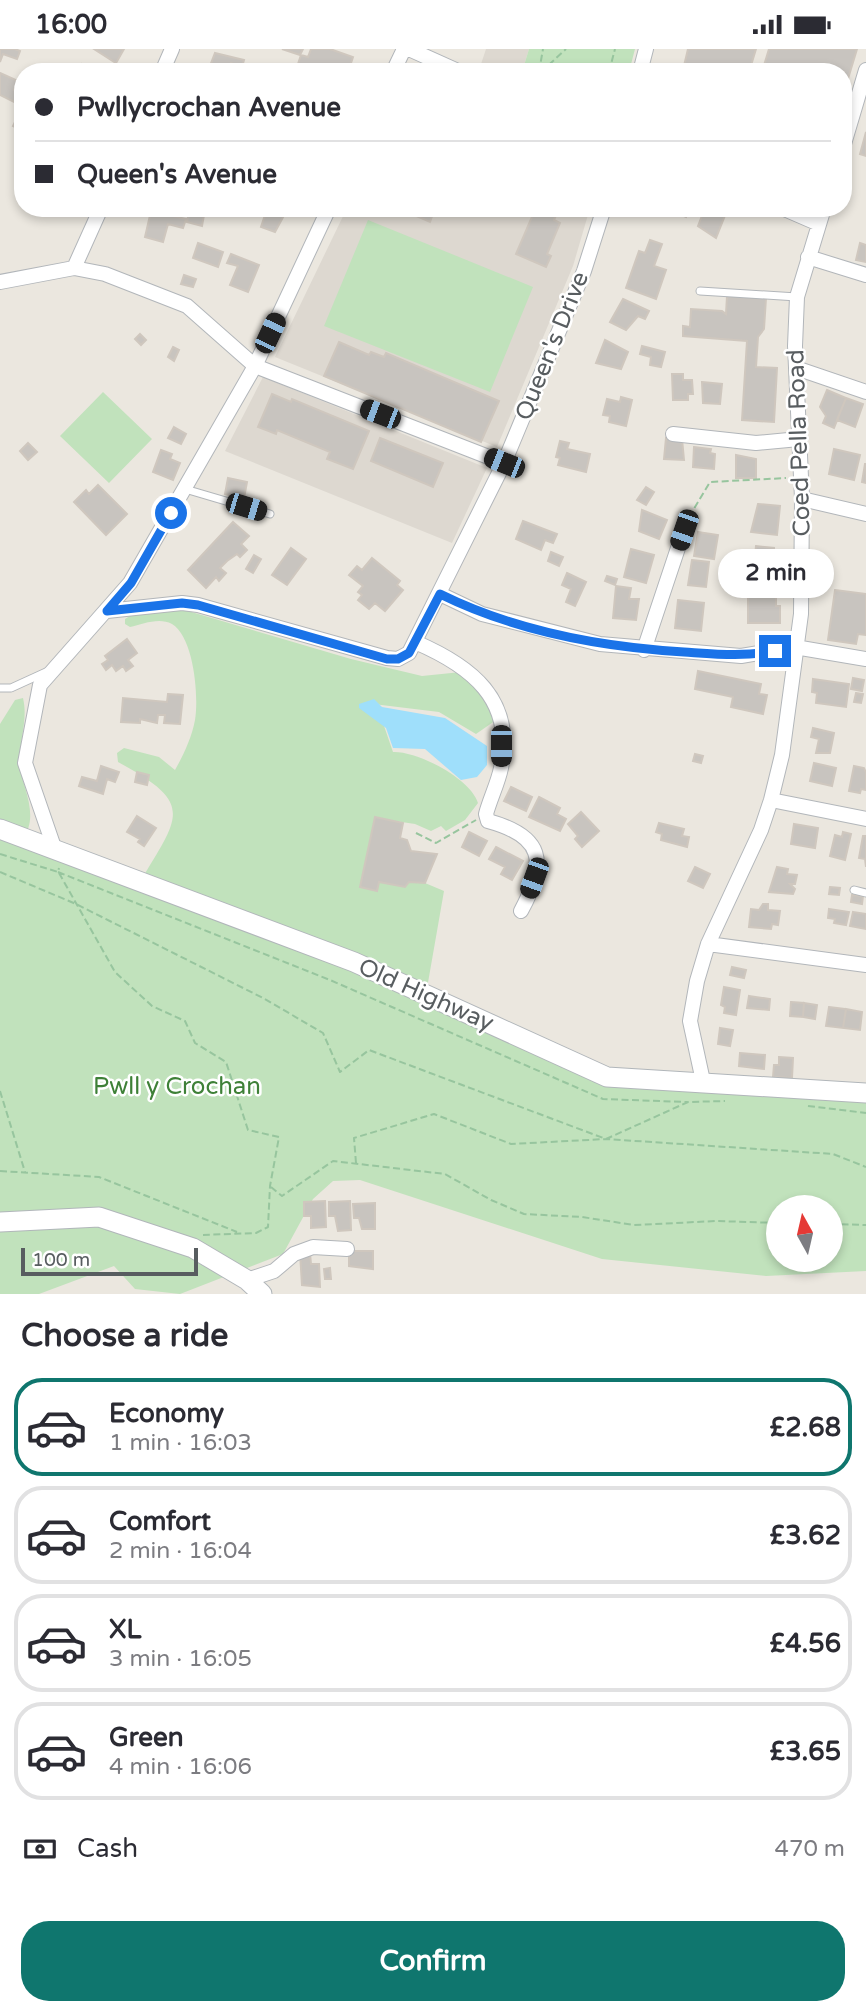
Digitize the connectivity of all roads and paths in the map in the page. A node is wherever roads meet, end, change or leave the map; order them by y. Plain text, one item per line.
1 (406, 49) edge
2 (566, 49) edge
3 (439, 63) edge
4 (550, 63) edge
5 (866, 70) edge
6 (863, 88) edge
7 (852, 120) edge
8 (97, 217) edge
9 (325, 217) edge
10 (601, 217) edge
11 (803, 217) edge
12 (821, 217) edge
13 (819, 224) junction
14 (808, 257) junction
15 (74, 268) junction
16 (866, 275) edge
17 (0, 282) edge
18 (700, 291) dead end
19 (797, 297) junction
20 (255, 366) junction
21 (796, 368) junction
22 (866, 391) edge
23 (673, 434) dead end
24 (799, 439) junction
25 (504, 463) junction
26 (801, 477) junction
27 (185, 489) junction
28 (802, 499) junction
29 (270, 514) dead end
30 (866, 515) edge
31 (684, 530) joint
32 (440, 594) junction
33 (107, 611) junction
34 (415, 642) junction
35 (795, 647) junction
36 (644, 650) junction
37 (866, 659) edge
38 (56, 667) junction
39 (0, 688) edge
40 (771, 800) junction
41 (485, 814) junction
42 (866, 819) edge
43 (0, 829) edge
44 (416, 834) dead end
45 (0, 853) edge
46 (59, 859) junction
47 (0, 872) edge
48 (854, 890) dead end
49 (866, 893) edge
50 (76, 904) junction
51 (521, 911) dead end
52 (708, 944) junction
53 (866, 965) edge
54 (703, 1081) junction
55 (0, 1091) edge
56 (866, 1093) edge
57 (734, 1101) dead end
58 (688, 1102) junction
59 (798, 1105) dead end
60 (866, 1113) edge
61 (606, 1139) junction
62 (356, 1163) junction
63 (866, 1167) edge
64 (0, 1171) edge
65 (25, 1173) junction
66 (270, 1186) junction
67 (0, 1221) edge
68 (766, 1223) edge
69 (844, 1224) edge
70 (866, 1225) edge
71 (238, 1232) junction
72 (193, 1248) junction
73 (346, 1249) dead end
74 (247, 1280) junction
75 (262, 1294) edge

1 - 3 street
2 - 4 path
5 - 6 street
6 - 7 street
8 - 15 street
9 - 20 street
10 - 25 street, Queen's Drive
11 - 13 street
12 - 13 street, Coed Pella Road
13 - 14 street, Coed Pella Road
14 - 16 street
14 - 19 street, Coed Pella Road
15 - 17 street
15 - 20 street
18 - 19 lane
19 - 21 street, Coed Pella Road
20 - 25 street
20 - 27 street
21 - 22 street
21 - 24 street, Coed Pella Road
23 - 24 street
24 - 26 street, Coed Pella Road
25 - 32 street, Queen's Drive
26 - 28 street, Coed Pella Road
26 - 31 path
27 - 29 lane
27 - 33 street
28 - 30 street
28 - 35 street, Coed Pella Road
31 - 36 street
32 - 34 street, Queen's Drive
32 - 36 street
33 - 34 street
33 - 38 street
34 - 41 street
35 - 36 street
35 - 37 street
35 - 40 street, Coed Pella Road
38 - 39 lane
38 - 46 street
40 - 42 street
40 - 52 street, Coed Pella Road
41 - 44 path
41 - 51 street
43 - 46 street, Old Highway
45 - 46 path
46 - 50 path
46 - 54 street, Old Highway
46 - 58 path
47 - 50 path
48 - 49 lane
50 - 61 path
50 - 66 path
52 - 53 street
52 - 54 street, Coed Pella Road
54 - 56 street, Old Highway
55 - 65 path
57 - 58 path
58 - 61 path
59 - 60 path
61 - 62 path
61 - 63 path
62 - 66 path
62 - 68 path
64 - 65 path
65 - 71 path
66 - 71 path
67 - 72 street
69 - 70 path
71 - 72 path
72 - 74 street
73 - 74 street
74 - 75 street

